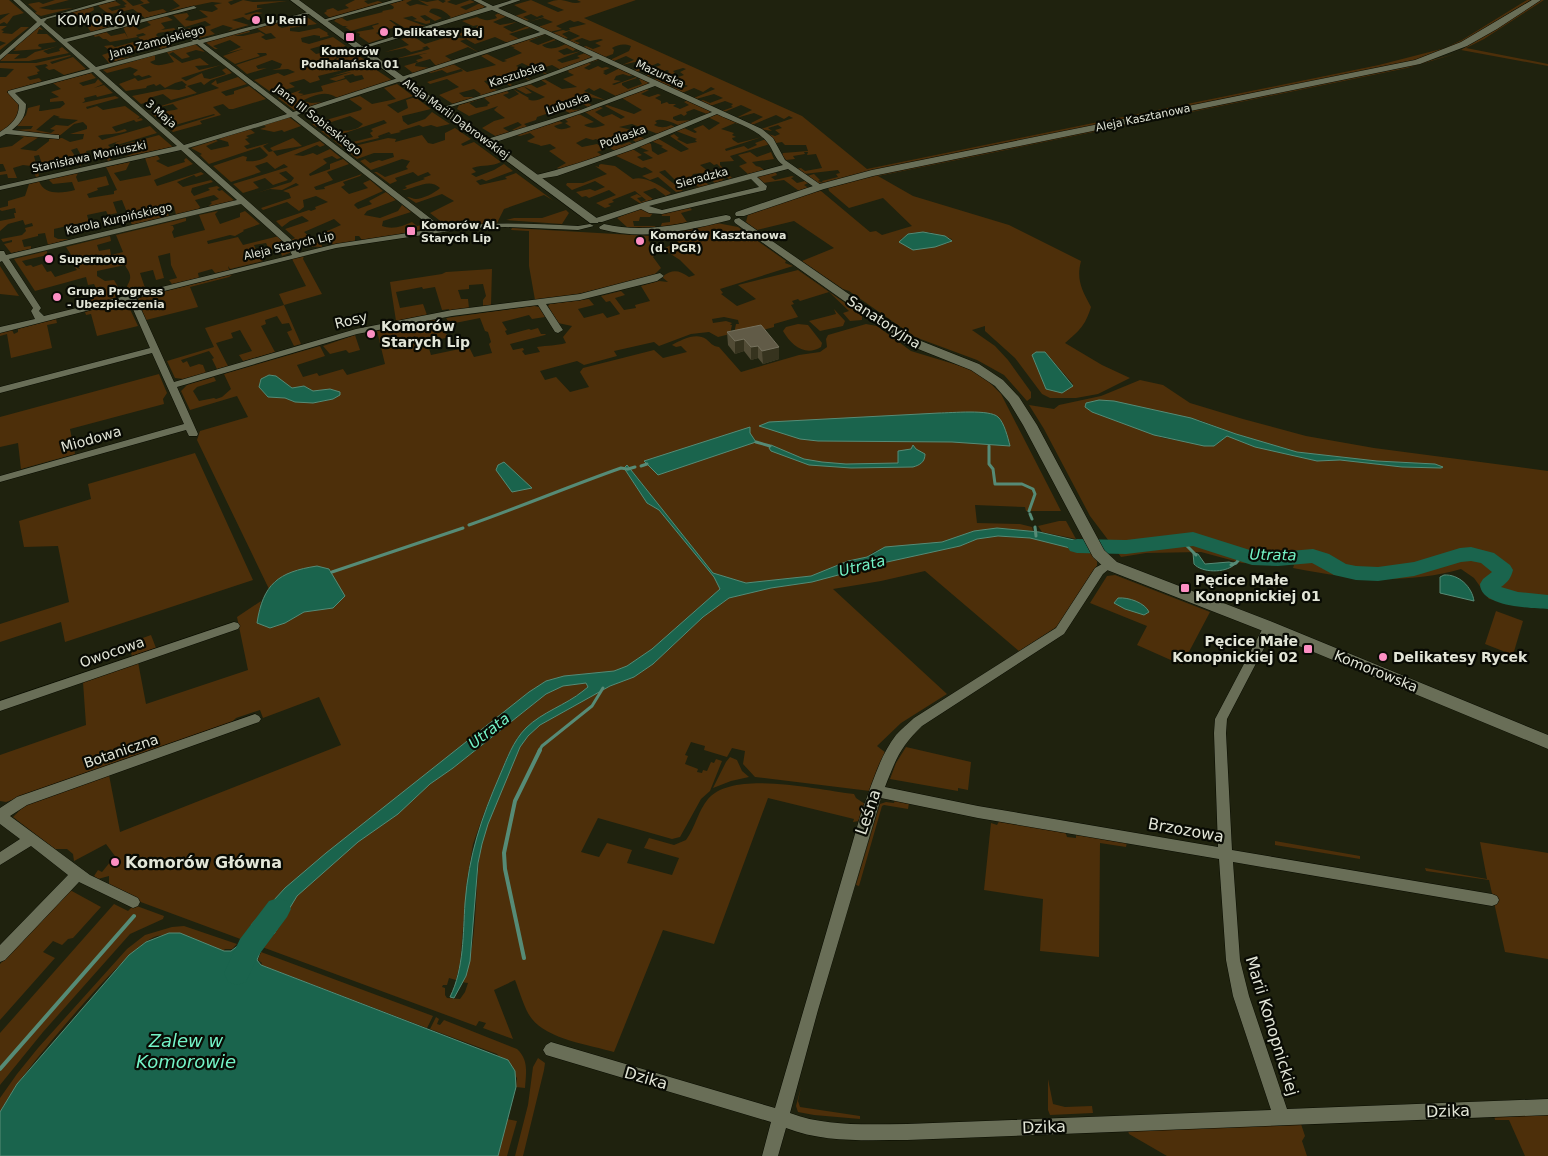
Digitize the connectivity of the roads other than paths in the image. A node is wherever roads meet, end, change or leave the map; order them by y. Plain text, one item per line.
1 (16, 0) edge
2 (114, 0) edge
3 (294, 0) edge
4 (400, 0) edge
5 (476, 0) edge
6 (518, 0) edge
7 (1537, 0) edge
8 (194, 8) dead end
9 (492, 8) junction
10 (310, 12) junction
11 (40, 21) junction
12 (322, 21) junction
13 (180, 28) dead end
14 (546, 32) junction
15 (63, 41) junction
16 (198, 41) junction
17 (360, 48) junction
18 (3, 52) edge
19 (598, 57) junction
20 (0, 58) edge
21 (95, 69) junction
22 (401, 79) junction
23 (656, 83) junction
24 (442, 109) junction
25 (717, 112) junction
26 (292, 114) junction
27 (2, 134) edge
28 (56, 138) dead end
29 (487, 142) junction
30 (182, 147) junction
31 (789, 166) junction
32 (752, 176) junction
33 (535, 178) junction
34 (820, 187) junction
35 (0, 188) edge
36 (243, 201) junction
37 (642, 206) junction
38 (735, 218) junction
39 (599, 224) junction
40 (440, 230) junction
41 (292, 244) junction
42 (318, 250) junction
43 (296, 255) junction
44 (1, 256) edge
45 (660, 276) dead end
46 (132, 296) junction
47 (541, 302) junction
48 (44, 319) junction
49 (0, 330) edge
50 (558, 330) dead end
51 (155, 350) junction
52 (171, 386) junction
53 (0, 390) edge
54 (0, 479) edge
55 (1095, 547) joint
56 (1109, 564) junction
57 (234, 626) dead end
58 (1269, 627) junction
59 (0, 706) edge
60 (255, 719) dead end
61 (1548, 742) edge
62 (875, 791) junction
63 (0, 816) edge
64 (31, 839) junction
65 (1226, 854) junction
66 (0, 859) edge
67 (78, 874) junction
68 (1492, 900) dead end
69 (133, 902) dead end
70 (0, 955) edge
71 (551, 1050) dead end
72 (1548, 1107) edge
73 (780, 1118) junction
74 (1282, 1118) junction
75 (770, 1156) edge

1 - 11 street, 3 Maja
2 - 11 street
3 - 10 street, Aleja Marii Dąbrowskiej
4 - 12 street
5 - 9 street, Mazurska
6 - 9 street
7 - 34 street, Aleja Kasztanowa
8 - 15 street
9 - 14 street, Mazurska
9 - 17 street
10 - 12 street, Aleja Marii Dąbrowskiej
10 - 16 street, Jana Zamojskiego
11 - 15 street, 3 Maja
11 - 18 street
12 - 17 street, Aleja Marii Dąbrowskiej
13 - 16 street, Jana III Sobieskiego
14 - 19 street, Mazurska
14 - 22 street, Stanisława Moniuszki
15 - 21 street, 3 Maja
16 - 21 street, Jana Zamojskiego
16 - 26 street, Jana III Sobieskiego
17 - 22 street, Aleja Marii Dąbrowskiej
18 - 20 street
19 - 23 street, Mazurska
19 - 24 street, Kaszubska
21 - 27 street, Jana Zamojskiego
21 - 30 street, 3 Maja
22 - 24 street, Aleja Marii Dąbrowskiej
22 - 26 street, Stanisława Moniuszki
23 - 25 street, Mazurska
23 - 29 street, Lubuska
24 - 29 street, Aleja Marii Dąbrowskiej
25 - 31 street, Mazurska
25 - 33 street, Podlaska
26 - 30 street, Stanisława Moniuszki
26 - 40 street, Jana III Sobieskiego
27 - 28 street
29 - 33 street, Aleja Marii Dąbrowskiej
30 - 35 street, Stanisława Moniuszki
30 - 36 street, 3 Maja
31 - 32 street, Sieradzka
31 - 34 street, Mazurska
32 - 37 street, Sieradzka
32 - 37 street
33 - 39 street, Aleja Marii Dąbrowskiej
34 - 38 street, Aleja Kasztanowa
36 - 41 street, 3 Maja
36 - 44 street, Karola Kurpińskiego
37 - 39 street, Sieradzka
38 - 39 street, Aleja Kasztanowa
38 - 55 street, Sanatoryjna
39 - 40 street, Aleja Starych Lip
40 - 42 street, Aleja Starych Lip
41 - 42 street, 3 Maja
41 - 43 street, 3 Maja
42 - 43 street, Aleja Starych Lip
43 - 46 street, Aleja Starych Lip
44 - 48 street
45 - 47 street, Rosy
46 - 48 street, Aleja Starych Lip
46 - 51 street
47 - 50 street
47 - 52 street, Rosy
48 - 49 street, Aleja Starych Lip
51 - 52 street
51 - 53 street
52 - 54 street, Miodowa
55 - 56 street, Komorowska
56 - 58 street, Komorowska
56 - 62 street, Leśna
57 - 59 street, Owocowa
58 - 61 street, Komorowska
58 - 65 street, Marii Konopnickiej
60 - 63 street, Botaniczna
62 - 65 street, Brzozowa
62 - 73 street, Leśna
63 - 64 street
64 - 66 street
64 - 67 street
65 - 68 street, Brzozowa
65 - 74 street, Marii Konopnickiej
67 - 69 street
67 - 70 street
71 - 73 street, Dzika
72 - 74 street, Dzika
73 - 74 street, Dzika
73 - 75 street, Leśna

